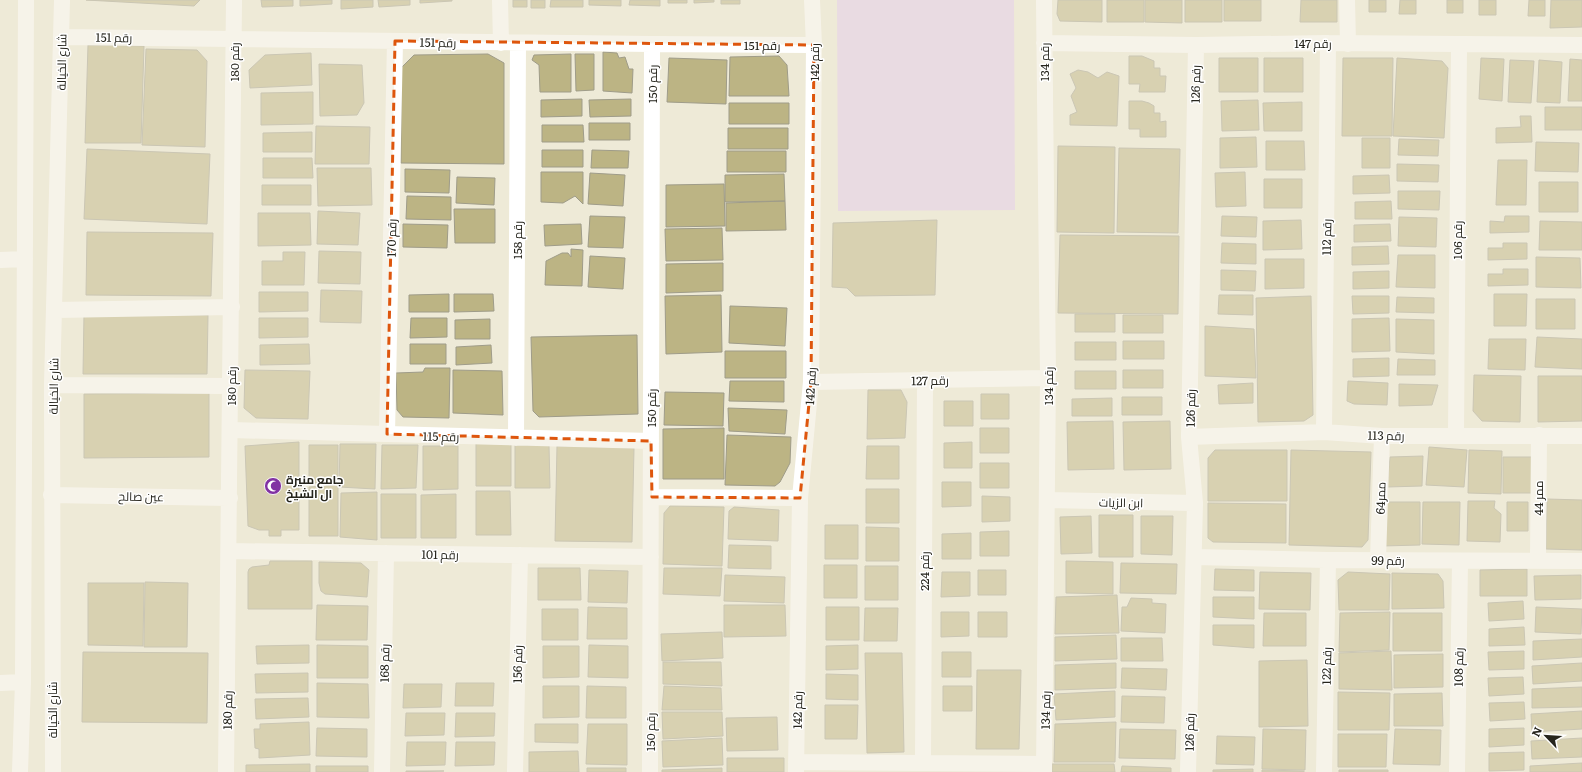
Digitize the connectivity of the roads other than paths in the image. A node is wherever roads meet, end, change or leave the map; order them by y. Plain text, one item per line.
1 (26, 0) edge
2 (62, 0) edge
3 (234, 0) edge
4 (500, 0) edge
5 (812, 0) edge
6 (1044, 0) edge
7 (1347, 0) edge
8 (61, 37) junction
9 (234, 39) junction
10 (395, 41) junction
11 (501, 42) junction
12 (518, 43) junction
13 (1044, 43) junction
14 (1328, 43) junction
15 (652, 44) junction
16 (814, 44) junction
17 (1348, 44) junction
18 (1196, 45) junction
19 (1459, 45) junction
20 (1582, 45) edge
21 (25, 259) junction
22 (0, 260) edge
23 (232, 307) junction
24 (55, 310) junction
25 (1048, 378) junction
26 (925, 380) junction
27 (811, 382) junction
28 (52, 385) junction
29 (231, 386) junction
30 (231, 430) junction
31 (1324, 432) junction
32 (387, 434) junction
33 (1456, 435) junction
34 (1539, 435) junction
35 (1382, 436) junction
36 (1582, 436) edge
37 (1190, 437) junction
38 (516, 438) junction
39 (651, 441) junction
40 (51, 495) junction
41 (652, 497) junction
42 (230, 498) junction
43 (800, 498) junction
44 (1047, 500) junction
45 (1195, 503) junction
46 (230, 551) junction
47 (386, 553) junction
48 (520, 555) junction
49 (651, 557) junction
50 (1194, 557) junction
51 (1328, 560) junction
52 (1378, 560) junction
53 (1538, 561) junction
54 (1582, 561) edge
55 (1460, 562) junction
56 (23, 682) junction
57 (0, 683) edge
58 (922, 763) junction
59 (796, 767) edge
60 (1044, 768) edge
61 (20, 772) edge
62 (53, 772) edge
63 (226, 772) edge
64 (382, 772) edge
65 (515, 772) edge
66 (650, 772) edge
67 (1188, 772) edge
68 (1324, 772) edge
69 (1457, 772) edge

1 - 21 street
2 - 8 street, شارع الخيالة
3 - 9 street, رقم 180
4 - 11 street
5 - 16 street, رقم 142
6 - 13 street, رقم 134
7 - 17 street
8 - 9 street, رقم 151
8 - 24 street, شارع الخيالة
9 - 10 street, رقم 151
9 - 23 street, رقم 180
10 - 11 street, رقم 151
10 - 32 street, رقم 170
11 - 12 street, رقم 151
12 - 15 street, رقم 151
12 - 38 street, رقم 158
13 - 18 street, رقم 147
13 - 25 street, رقم 134
14 - 17 street, رقم 147
14 - 18 street, رقم 147
14 - 31 street, رقم 112
15 - 16 street, رقم 151
15 - 39 street, رقم 150
16 - 27 street, رقم 142
17 - 19 street, رقم 147
18 - 37 street, رقم 126
19 - 20 street, رقم 147
19 - 33 street, رقم 106
21 - 22 street
21 - 56 street
23 - 24 street
23 - 29 street, رقم 180
24 - 28 street, شارع الخيالة
25 - 26 street, رقم 127
25 - 44 street, رقم 134
26 - 27 street, رقم 127
26 - 58 street, رقم 224
27 - 43 street, رقم 142
28 - 29 street
28 - 40 street, شارع الخيالة
29 - 30 street, رقم 180
30 - 32 street, رقم 115
30 - 42 street, رقم 180
31 - 35 street, رقم 113
31 - 37 street, رقم 113
32 - 38 street, رقم 115
33 - 34 street, رقم 113
33 - 35 street, رقم 113
34 - 36 street, رقم 113
34 - 53 street, ممر 44
35 - 52 street, ممر64
37 - 45 street, رقم 126
38 - 39 street, رقم 115
39 - 41 street, رقم 150
40 - 42 street, عين صالح
40 - 62 street, شارع الخيالة
41 - 43 street
41 - 49 street, رقم 150
42 - 46 street, رقم 180
43 - 59 street, رقم 142
44 - 45 street, ابن الزيات
44 - 60 street, رقم 134
45 - 50 street, رقم 126
46 - 47 street, رقم 101
46 - 63 street, رقم 180
47 - 48 street, رقم 101
47 - 64 street, رقم 168
48 - 49 street, رقم 101
48 - 65 street, رقم 156
49 - 66 street, رقم 150
50 - 51 street, رقم 99
50 - 67 street, رقم 126
51 - 52 street, رقم 99
51 - 68 street, رقم 122
52 - 55 street, رقم 99
53 - 54 street, رقم 99
53 - 55 street, رقم 99
55 - 69 street, رقم 108
56 - 57 street
56 - 61 street
58 - 59 street
58 - 60 street

